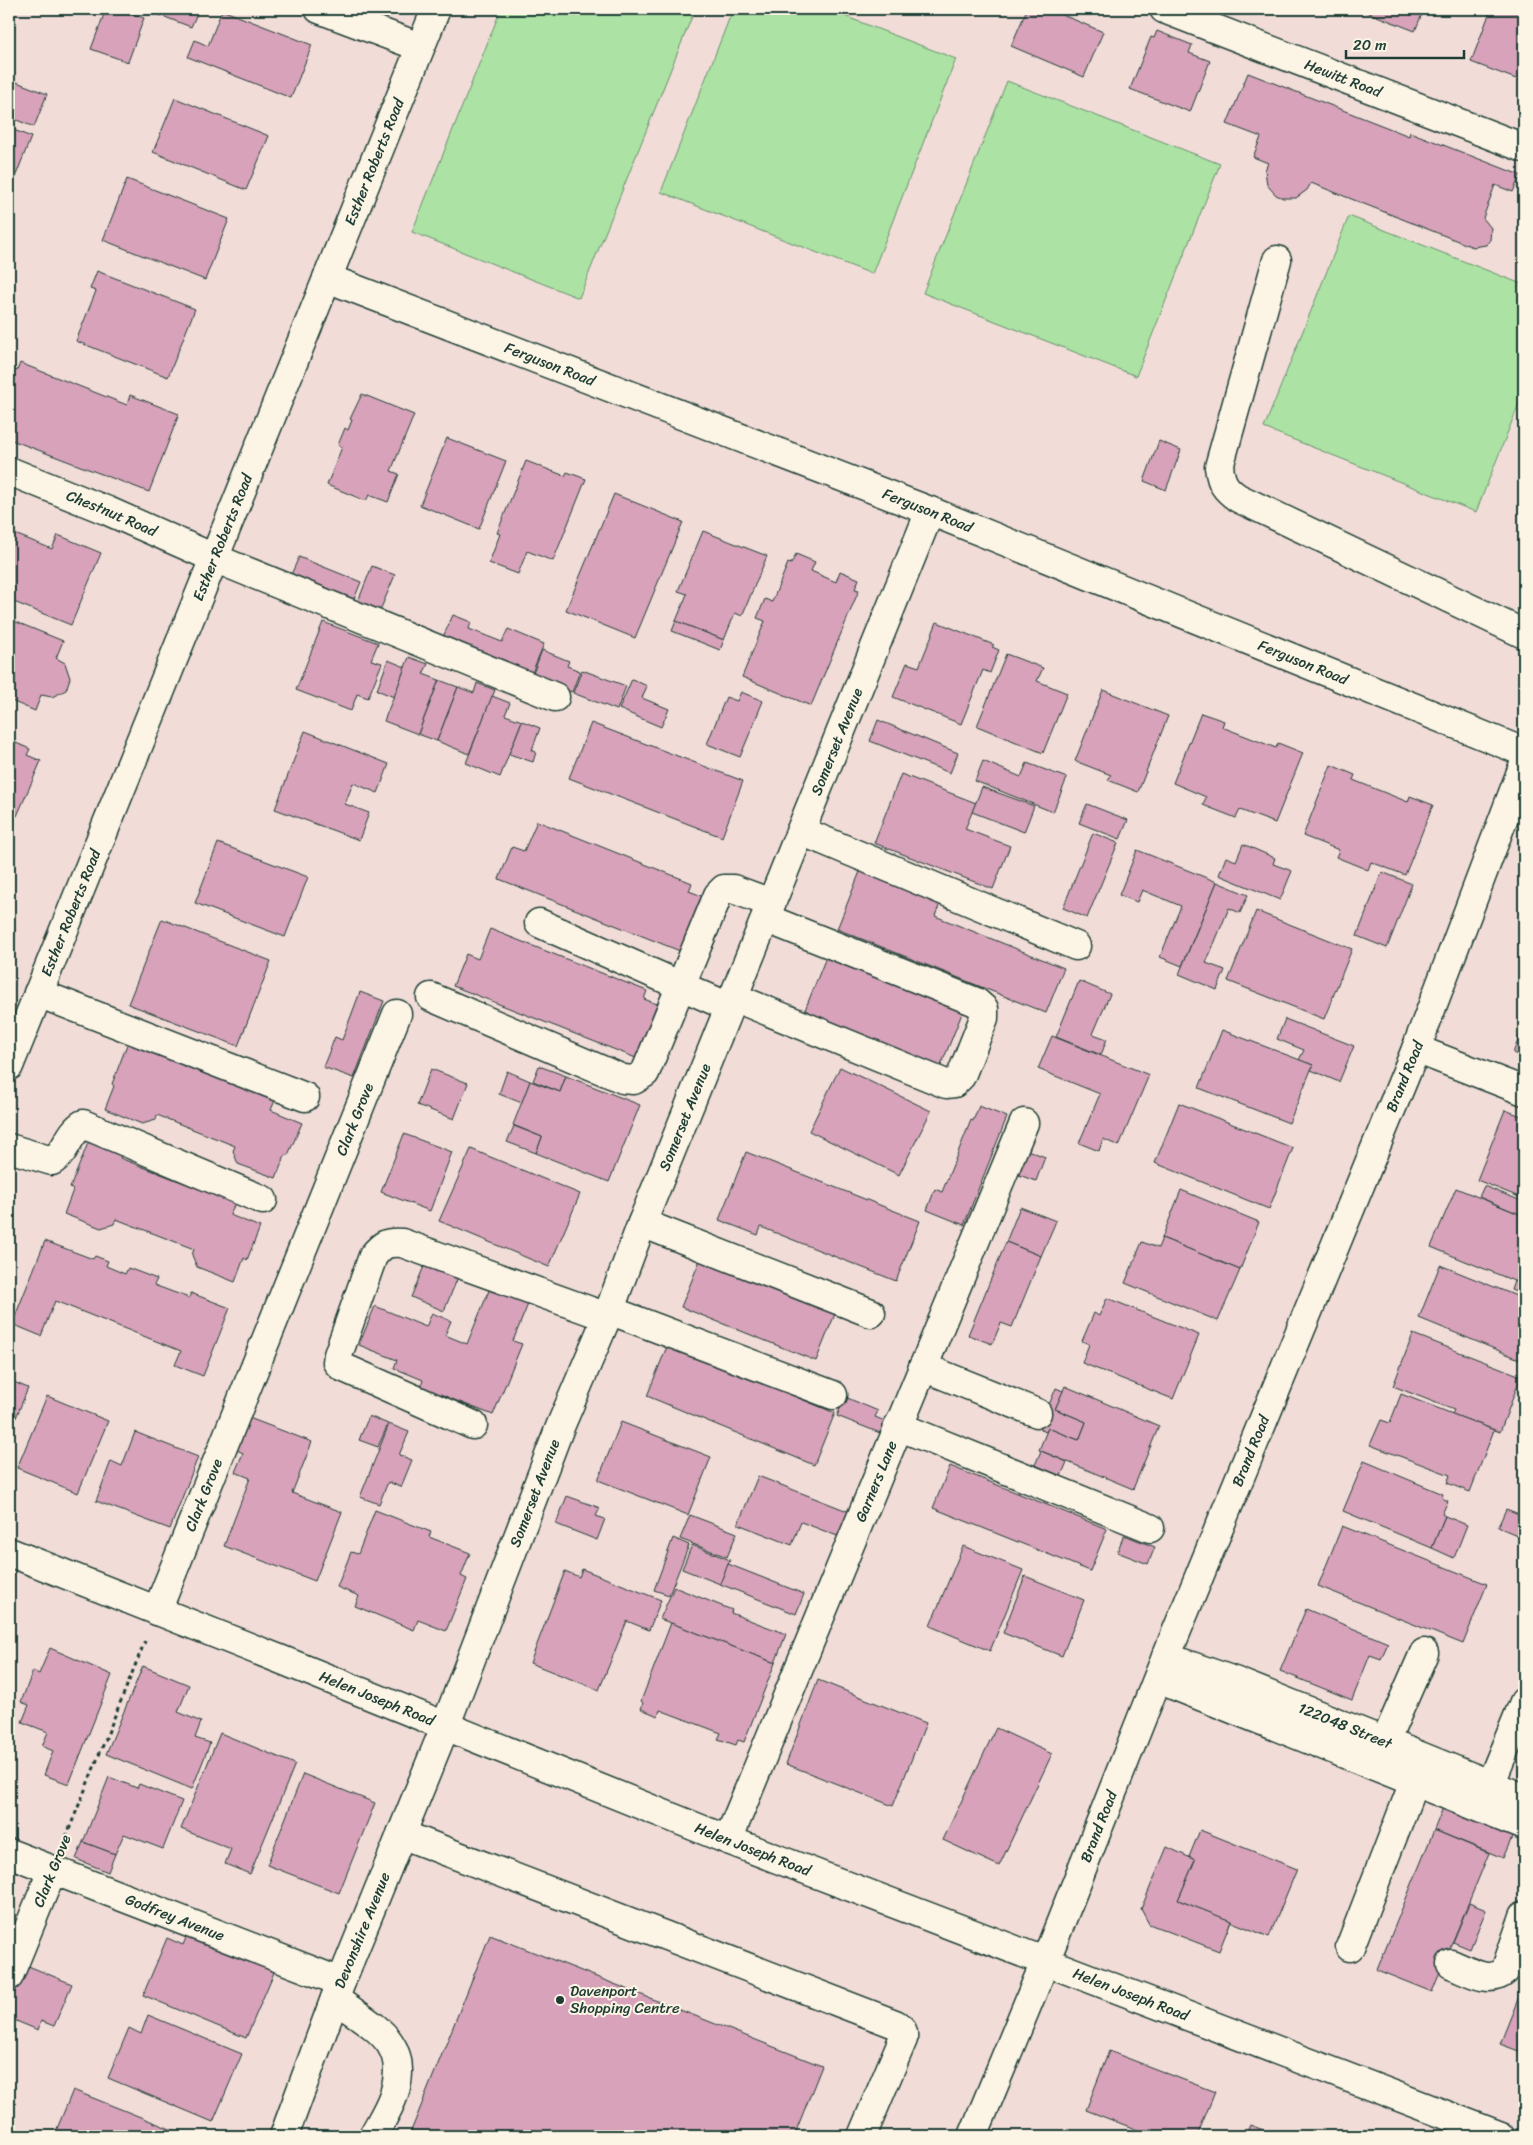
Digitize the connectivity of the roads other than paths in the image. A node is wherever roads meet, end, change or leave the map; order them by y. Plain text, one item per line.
1 (319, 9) edge
2 (436, 9) edge
3 (1164, 9) edge
4 (420, 47) junction
5 (1524, 148) edge
6 (1277, 260) dead end
7 (327, 278) junction
8 (9, 471) edge
9 (930, 511) junction
10 (214, 558) junction
11 (1524, 634) edge
12 (555, 697) dead end
13 (1524, 752) edge
14 (1524, 764) edge
15 (801, 830) junction
16 (768, 911) junction
17 (538, 923) dead end
18 (1076, 946) dead end
19 (681, 987) junction
20 (38, 993) junction
21 (431, 997) dead end
22 (731, 1002) junction
23 (397, 1014) dead end
24 (1416, 1049) junction
25 (9, 1066) edge
26 (1524, 1091) edge
27 (305, 1098) dead end
28 (1024, 1123) dead end
29 (9, 1148) edge
30 (263, 1200) dead end
31 (642, 1223) junction
32 (871, 1313) dead end
33 (608, 1314) junction
34 (923, 1367) junction
35 (833, 1395) dead end
36 (1037, 1413) dead end
37 (473, 1425) dead end
38 (898, 1426) junction
39 (1150, 1528) dead end
40 (9, 1552) edge
41 (157, 1611) junction
42 (1424, 1653) dead end
43 (1162, 1668) junction
44 (1524, 1702) edge
45 (445, 1726) junction
46 (1386, 1742) junction
47 (1414, 1782) junction
48 (1490, 1785) junction
49 (1524, 1798) edge
50 (1524, 1826) edge
51 (401, 1834) junction
52 (728, 1840) junction
53 (9, 1853) edge
54 (52, 1871) junction
55 (1524, 1916) edge
56 (1350, 1947) dead end
57 (1045, 1962) junction
58 (1451, 1964) dead end
59 (9, 1976) edge
60 (338, 1990) junction
61 (284, 2136) edge
62 (373, 2136) edge
63 (862, 2136) edge
64 (973, 2136) edge
65 (1501, 2136) edge

1 - 4 street
2 - 4 street, Esther Roberts Road
3 - 5 street, Hewitt Road
4 - 7 street, Esther Roberts Road
6 - 11 street
7 - 9 street, Ferguson Road
7 - 10 street, Esther Roberts Road
8 - 10 street, Chestnut Road
9 - 13 street, Ferguson Road
9 - 15 street, Somerset Avenue
10 - 12 street, Chestnut Road
10 - 20 street, Esther Roberts Road
14 - 24 street, Brand Road
15 - 16 street, Somerset Avenue
15 - 18 street
16 - 19 street
16 - 22 street, Somerset Avenue
16 - 22 street
17 - 19 street
19 - 21 street
19 - 22 street
20 - 25 street, Esther Roberts Road
20 - 27 street
22 - 31 street, Somerset Avenue
23 - 41 street, Clark Grove
24 - 26 street
24 - 43 street, Brand Road
28 - 34 street, Garners Lane
29 - 30 street
31 - 32 street
31 - 33 street, Somerset Avenue
33 - 35 street
33 - 37 street
33 - 45 street, Somerset Avenue
34 - 36 street
34 - 38 street, Garners Lane
38 - 39 street
38 - 52 street, Garners Lane
40 - 41 street, Helen Joseph Road
41 - 45 street, Helen Joseph Road
42 - 46 street
43 - 46 street, 122048 Street
43 - 47 street
43 - 57 street, Brand Road
44 - 48 street
45 - 51 street, Devonshire Avenue
45 - 52 street, Helen Joseph Road
46 - 48 street, 122048 Street
47 - 50 street
47 - 56 street
48 - 49 street, 122048 Street
51 - 60 street, Devonshire Avenue
51 - 63 street
52 - 57 street, Helen Joseph Road
53 - 54 street, Godfrey Avenue
54 - 59 street, Clark Grove
54 - 60 street, Godfrey Avenue
55 - 58 street
57 - 64 street, Brand Road
57 - 65 street, Helen Joseph Road
60 - 61 street, Devonshire Avenue
60 - 62 street, Godfrey Avenue

